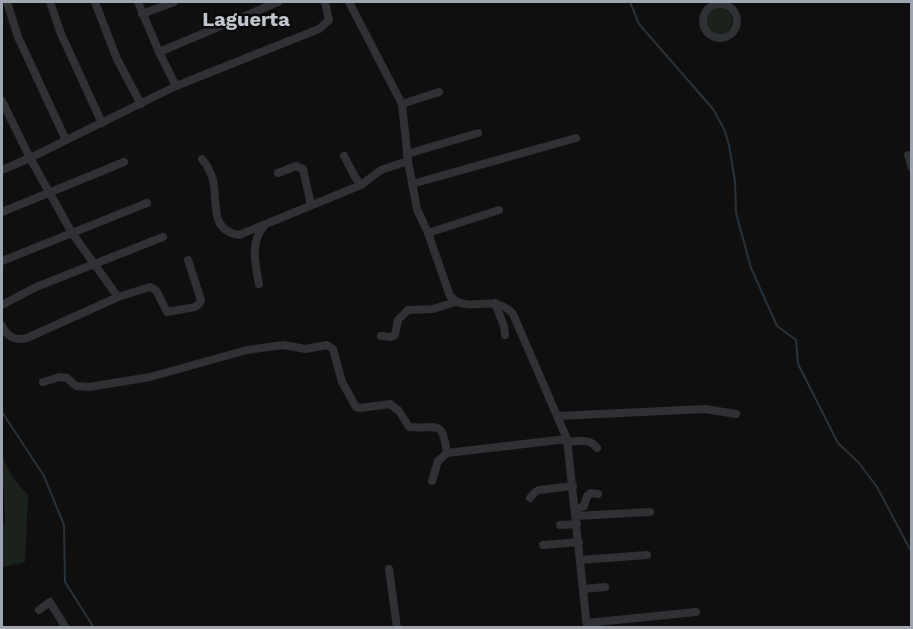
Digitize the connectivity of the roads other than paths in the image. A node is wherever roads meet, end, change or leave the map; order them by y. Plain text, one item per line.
1 (6, 2) edge
2 (50, 2) edge
3 (95, 2) edge
4 (138, 2) edge
5 (174, 2) edge
6 (278, 2) edge
7 (325, 2) edge
8 (349, 2) edge
9 (720, 3) edge
10 (142, 14) junction
11 (159, 52) junction
12 (176, 86) junction
13 (439, 92) dead end
14 (2, 101) edge
15 (141, 104) junction
16 (402, 104) junction
17 (12, 121) junction
18 (102, 123) junction
19 (2, 126) edge
20 (478, 133) dead end
21 (576, 138) dead end
22 (66, 140) junction
23 (908, 155) dead end
24 (344, 156) dead end
25 (30, 158) junction
26 (408, 158) junction
27 (202, 159) dead end
28 (124, 162) dead end
29 (912, 168) edge
30 (2, 170) edge
31 (278, 173) dead end
32 (412, 184) junction
33 (361, 185) junction
34 (49, 193) junction
35 (147, 203) dead end
36 (311, 205) junction
37 (499, 210) dead end
38 (2, 212) edge
39 (265, 224) junction
40 (72, 233) junction
41 (428, 233) junction
42 (163, 237) dead end
43 (188, 260) dead end
44 (2, 261) edge
45 (95, 264) junction
46 (258, 284) dead end
47 (118, 297) junction
48 (455, 302) junction
49 (495, 303) junction
50 (2, 305) edge
51 (2, 326) edge
52 (505, 335) dead end
53 (381, 336) dead end
54 (43, 382) dead end
55 (736, 414) dead end
56 (557, 416) junction
57 (567, 441) junction
58 (597, 448) dead end
59 (447, 453) junction
60 (432, 481) dead end
61 (573, 486) junction
62 (598, 494) dead end
63 (530, 498) dead end
64 (650, 512) dead end
65 (576, 516) junction
66 (560, 525) dead end
67 (579, 542) junction
68 (543, 544) dead end
69 (647, 555) dead end
70 (580, 560) junction
71 (389, 569) dead end
72 (605, 587) dead end
73 (583, 590) junction
74 (39, 610) dead end
75 (696, 612) dead end
76 (587, 625) edge
77 (66, 627) edge
78 (397, 627) edge

1 - 22 street
2 - 18 street
3 - 15 street
4 - 10 street
5 - 10 street
6 - 11 street
7 - 12 street
8 - 16 street
9 - 9 street
10 - 11 street
11 - 12 street
12 - 15 street
13 - 16 street
14 - 17 street
15 - 18 street
16 - 26 street
17 - 19 street
17 - 25 street
18 - 22 street
20 - 26 street
21 - 32 street
22 - 25 street
23 - 29 street
24 - 33 street
25 - 30 street
25 - 34 street
26 - 32 street
26 - 33 street
27 - 39 street
28 - 34 street
31 - 36 street
32 - 41 street
33 - 36 street
34 - 38 street
34 - 40 street
35 - 40 street
36 - 39 street
37 - 41 street
39 - 46 street
40 - 44 street
40 - 45 street
41 - 48 street
42 - 45 street
43 - 47 street
45 - 47 street
45 - 50 street
47 - 51 street
48 - 49 street
48 - 53 street
49 - 52 street
49 - 56 street
54 - 59 street
55 - 56 street
56 - 57 street
57 - 58 street
57 - 59 street
57 - 61 street
59 - 60 street
61 - 63 street
61 - 65 street
62 - 65 street
64 - 65 street
65 - 66 street
65 - 67 street
67 - 68 street
67 - 70 street
69 - 70 street
70 - 73 street
71 - 78 street
72 - 73 street
73 - 76 street
74 - 77 street
75 - 76 street

